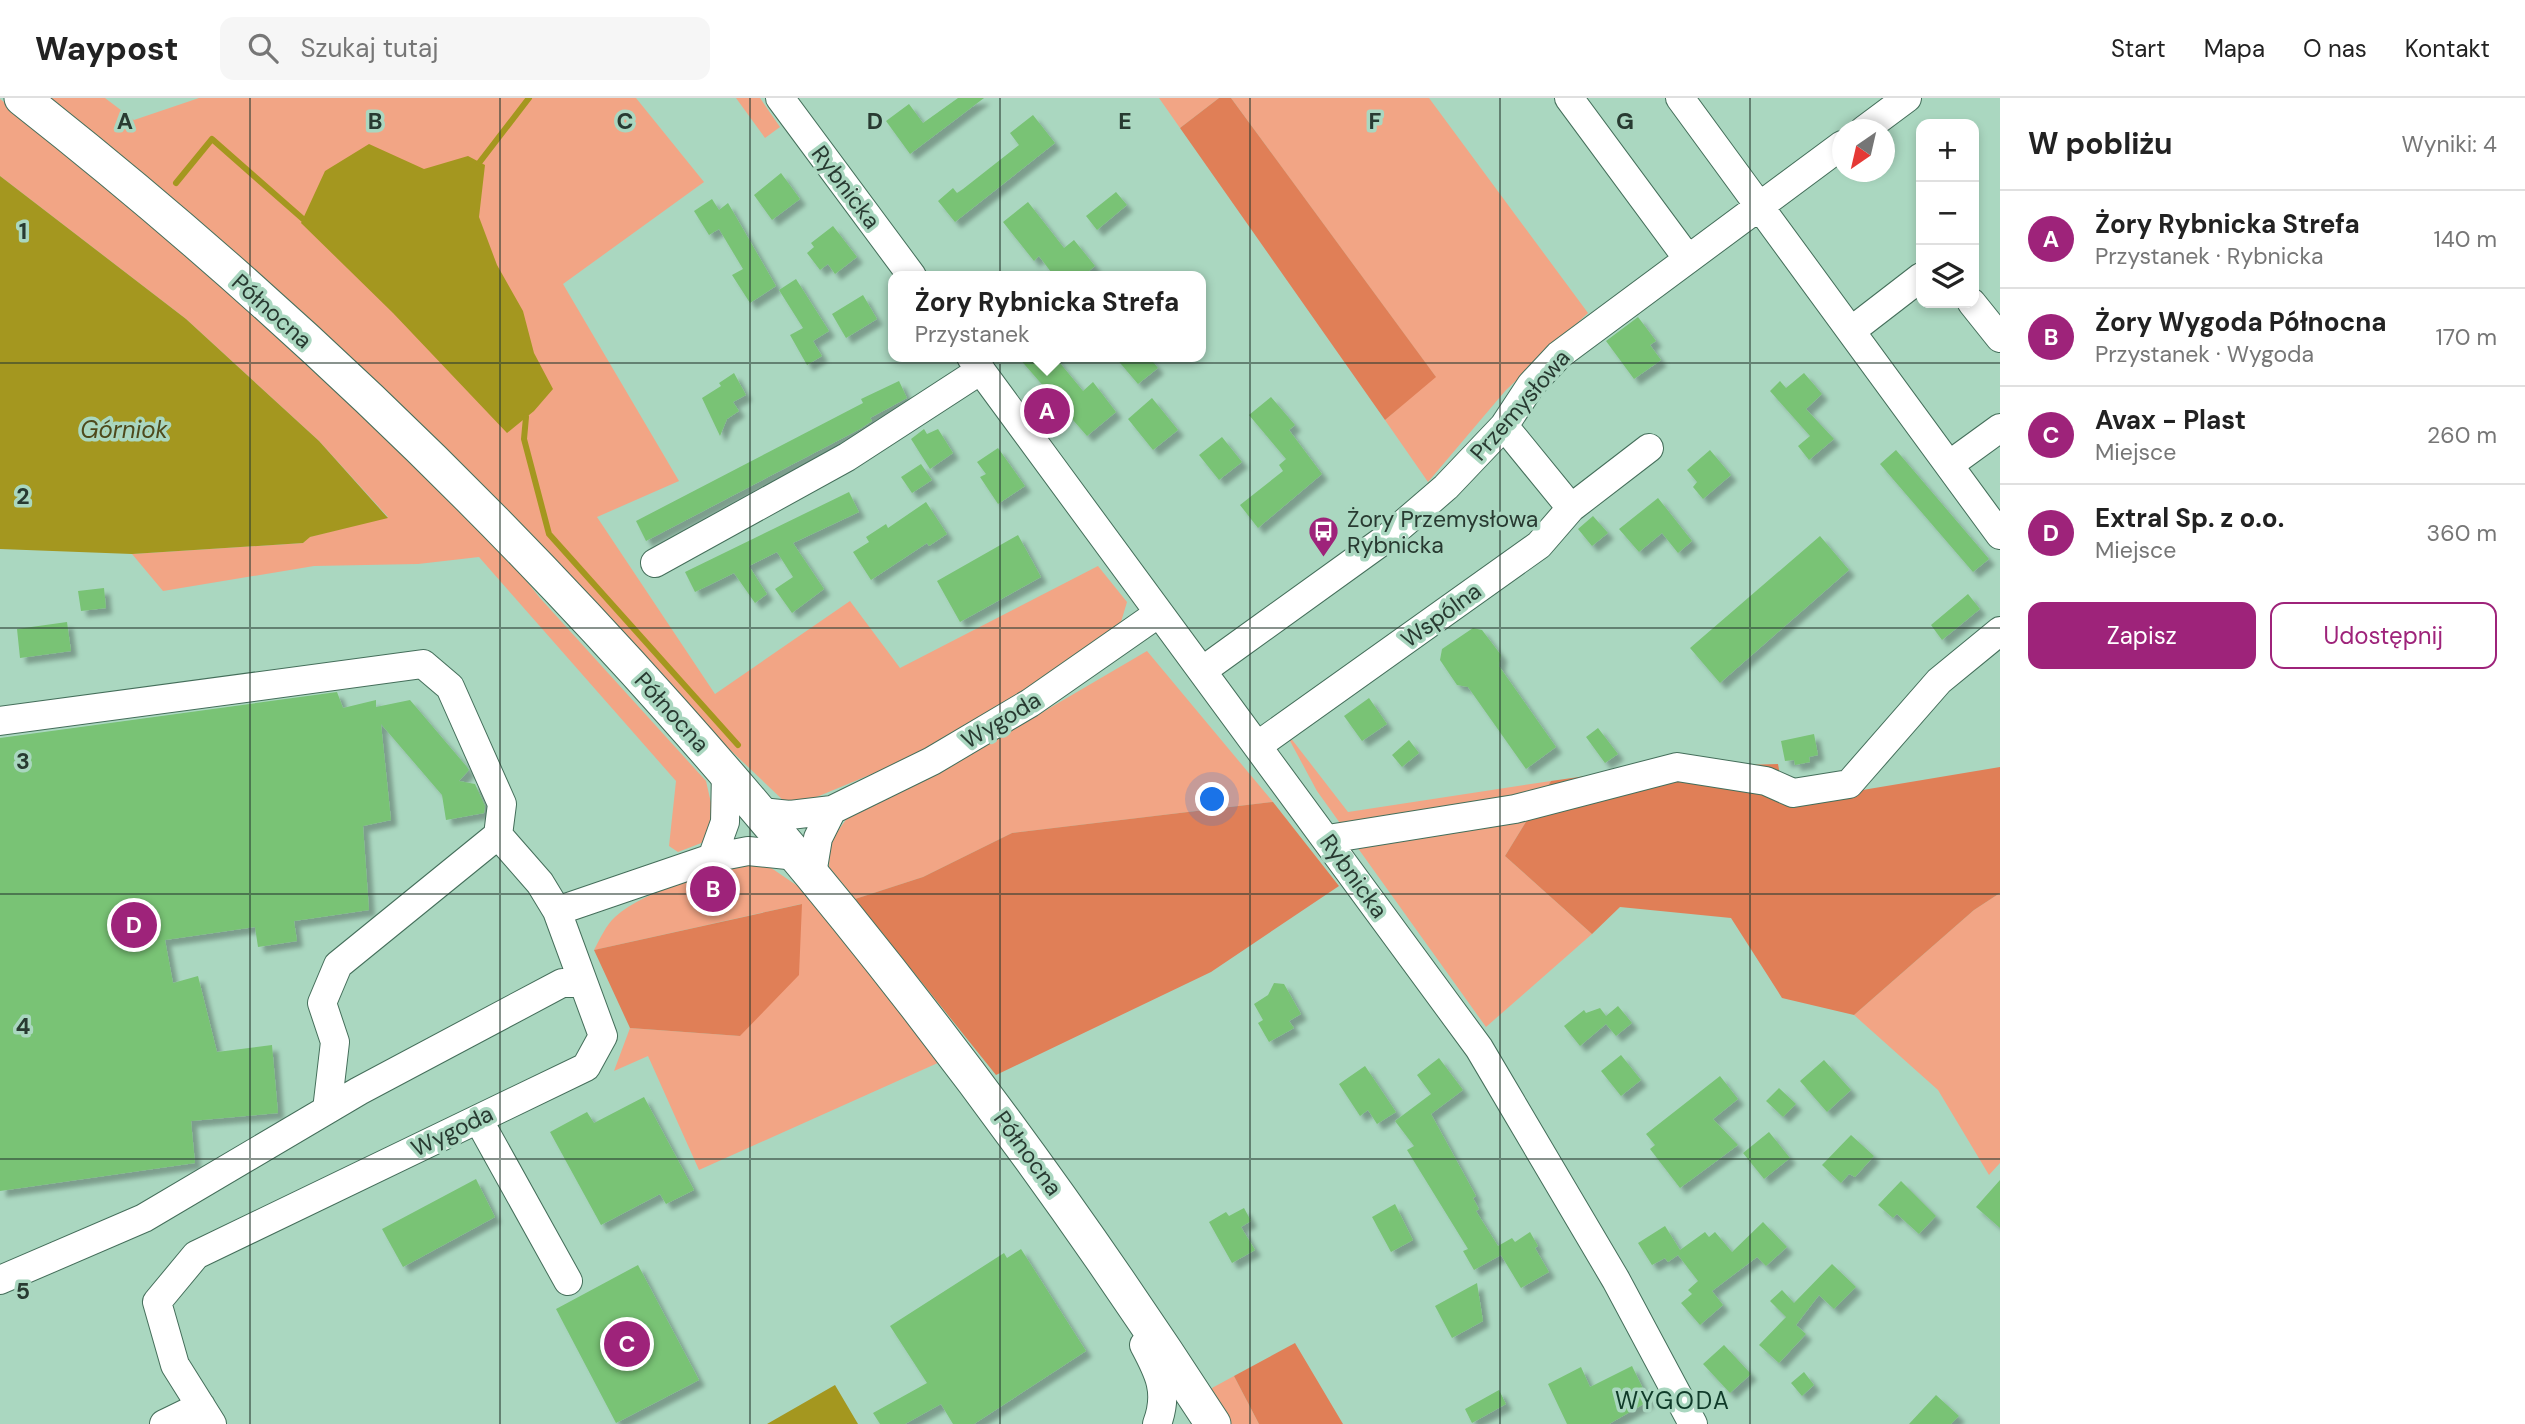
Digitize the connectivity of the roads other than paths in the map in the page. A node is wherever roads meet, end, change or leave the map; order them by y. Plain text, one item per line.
1 (22, 98) edge
2 (780, 98) edge
3 (1569, 98) edge
4 (1680, 98) edge
5 (1907, 98) edge
6 (1879, 119) edge
7 (1832, 153) edge
8 (1760, 205) junction
9 (1688, 259) junction
10 (908, 271) edge
11 (1916, 281) edge
12 (1976, 308) edge
13 (1851, 331) junction
14 (2000, 338) edge
15 (976, 363) edge
16 (1504, 426) junction
17 (2000, 428) edge
18 (1649, 448) dead end
19 (1949, 465) junction
20 (1571, 508) junction
21 (2000, 535) edge
22 (654, 564) dead end
23 (1159, 613) junction
24 (2000, 631) edge
25 (1202, 671) junction
26 (0, 721) edge
27 (1257, 746) junction
28 (726, 772) junction
29 (832, 810) junction
30 (761, 812) junction
31 (498, 835) junction
32 (1328, 839) junction
33 (712, 858) junction
34 (805, 865) junction
35 (557, 911) junction
36 (583, 983) junction
37 (327, 1110) junction
38 (478, 1119) junction
39 (0, 1280) edge
40 (568, 1281) dead end
41 (1138, 1310) junction
42 (207, 1415) edge
43 (164, 1424) edge
44 (1157, 1424) edge
45 (1213, 1424) edge
46 (1693, 1424) edge

1 - 28 main road, Północna
2 - 10 street, Rybnicka
3 - 9 street
4 - 8 street
5 - 6 street
7 - 8 street, Przemysłowa
8 - 9 street, Przemysłowa
8 - 13 street
9 - 16 street, Przemysłowa
11 - 13 street
12 - 14 street
13 - 19 street
15 - 22 street
15 - 23 street, Rybnicka
16 - 20 street
16 - 25 street, Przemysłowa
17 - 19 street
18 - 20 street, Wspólna
19 - 21 street
20 - 27 street, Wspólna
23 - 25 street, Rybnicka
23 - 29 street, Wygoda
24 - 32 street
25 - 27 street, Rybnicka
26 - 31 street
27 - 32 street, Rybnicka
28 - 30 main road, Północna
28 - 33 street
29 - 30 street, Wygoda
29 - 34 street
30 - 34 main road, Północna
31 - 35 street, Wygoda
31 - 37 street
32 - 46 street, Rybnicka
33 - 34 street
33 - 35 street
34 - 41 main road, Północna
35 - 36 street, Wygoda
36 - 37 street
36 - 38 street, Wygoda
37 - 39 street
38 - 40 street
38 - 42 street, Wygoda
41 - 44 street
41 - 45 main road, Północna
42 - 43 street

